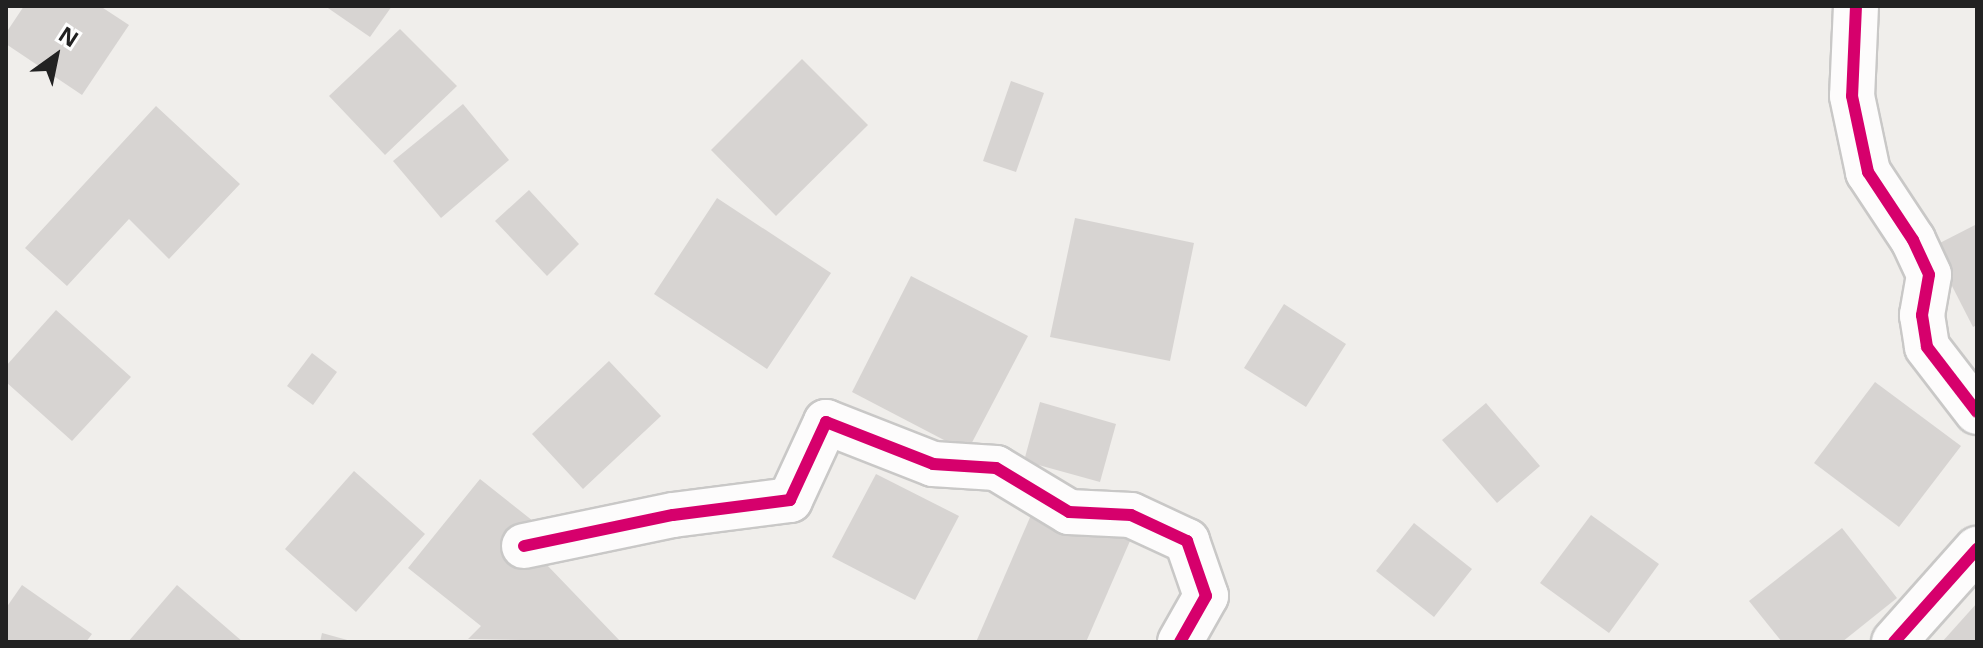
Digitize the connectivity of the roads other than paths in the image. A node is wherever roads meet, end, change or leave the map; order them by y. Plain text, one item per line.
1 (1856, 6) edge
2 (1977, 412) edge
3 (524, 546) dead end
4 (1977, 549) edge
5 (1180, 642) edge
6 (1894, 642) edge

1 - 2 street
3 - 5 street
4 - 6 street

